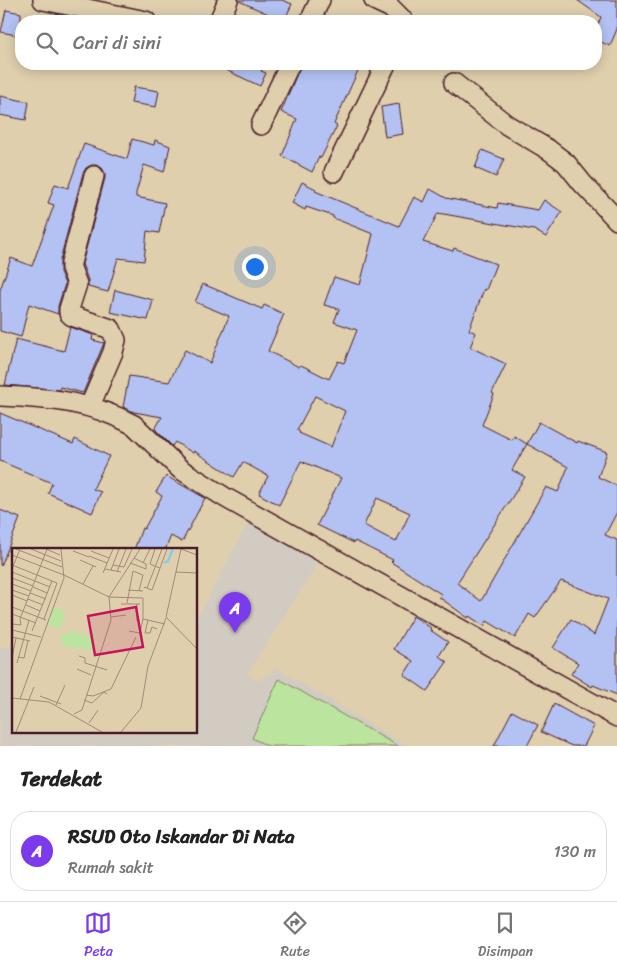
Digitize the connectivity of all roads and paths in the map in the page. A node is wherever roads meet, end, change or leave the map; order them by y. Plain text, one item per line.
1 (43, 0) edge
2 (228, 0) edge
3 (320, 0) edge
4 (374, 0) edge
5 (117, 15) edge
6 (222, 15) edge
7 (313, 15) edge
8 (398, 15) edge
9 (287, 70) edge
10 (383, 70) edge
11 (454, 83) dead end
12 (261, 125) dead end
13 (334, 172) dead end
14 (94, 176) dead end
15 (617, 220) edge
16 (0, 396) edge
17 (90, 406) junction
18 (617, 717) edge

1 - 5 street
2 - 6 street
3 - 7 street
4 - 8 street
9 - 12 street
10 - 13 street
11 - 15 street
14 - 17 street
16 - 17 street
17 - 18 street

